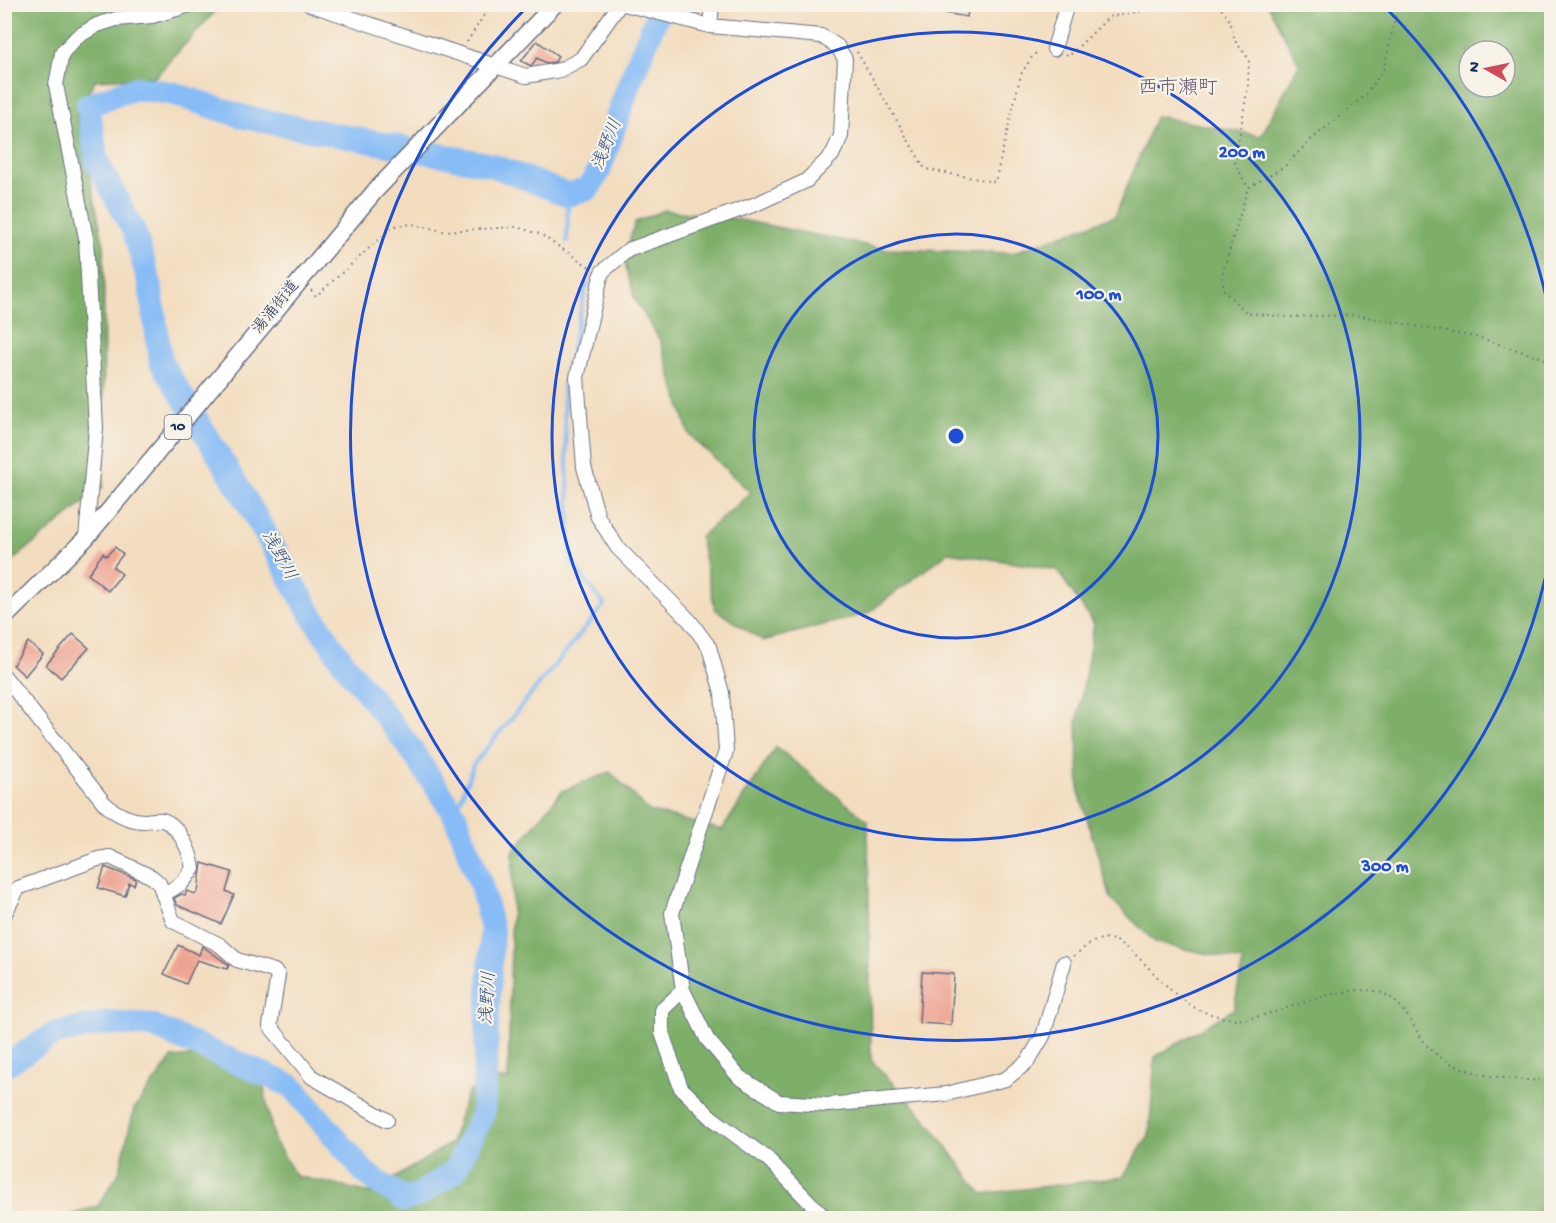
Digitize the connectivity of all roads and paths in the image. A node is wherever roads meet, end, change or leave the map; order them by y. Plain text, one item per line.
1 (194, 4) edge
2 (309, 4) edge
3 (491, 4) edge
4 (555, 4) edge
5 (712, 4) edge
6 (1067, 4) edge
7 (1181, 4) edge
8 (1218, 4) edge
9 (1398, 4) edge
10 (627, 5) edge
11 (710, 26) junction
12 (837, 46) junction
13 (1054, 49) junction
14 (459, 55) junction
15 (495, 66) junction
16 (1248, 188) junction
17 (602, 272) junction
18 (300, 280) junction
19 (1551, 361) edge
20 (86, 538) junction
21 (4, 618) edge
22 (4, 676) edge
23 (163, 895) junction
24 (4, 915) edge
25 (1064, 963) joint
26 (683, 990) junction
27 (1551, 1081) edge
28 (387, 1120) dead end
29 (825, 1218) edge

1 - 20 street
2 - 14 street
3 - 14 path
4 - 15 main road, 湯涌街道 / 10
5 - 11 street
6 - 13 street
7 - 13 path
8 - 16 path
9 - 16 path
10 - 11 street
10 - 15 street
11 - 12 street
12 - 13 path
12 - 17 street
14 - 15 street
15 - 18 main road, 湯涌街道 / 10
16 - 19 path
17 - 18 path
17 - 26 street
18 - 20 main road, 湯涌街道 / 10
20 - 21 main road, 湯涌街道 / 10
22 - 23 street
23 - 24 street
23 - 28 street
25 - 26 street
25 - 27 path
26 - 29 street

